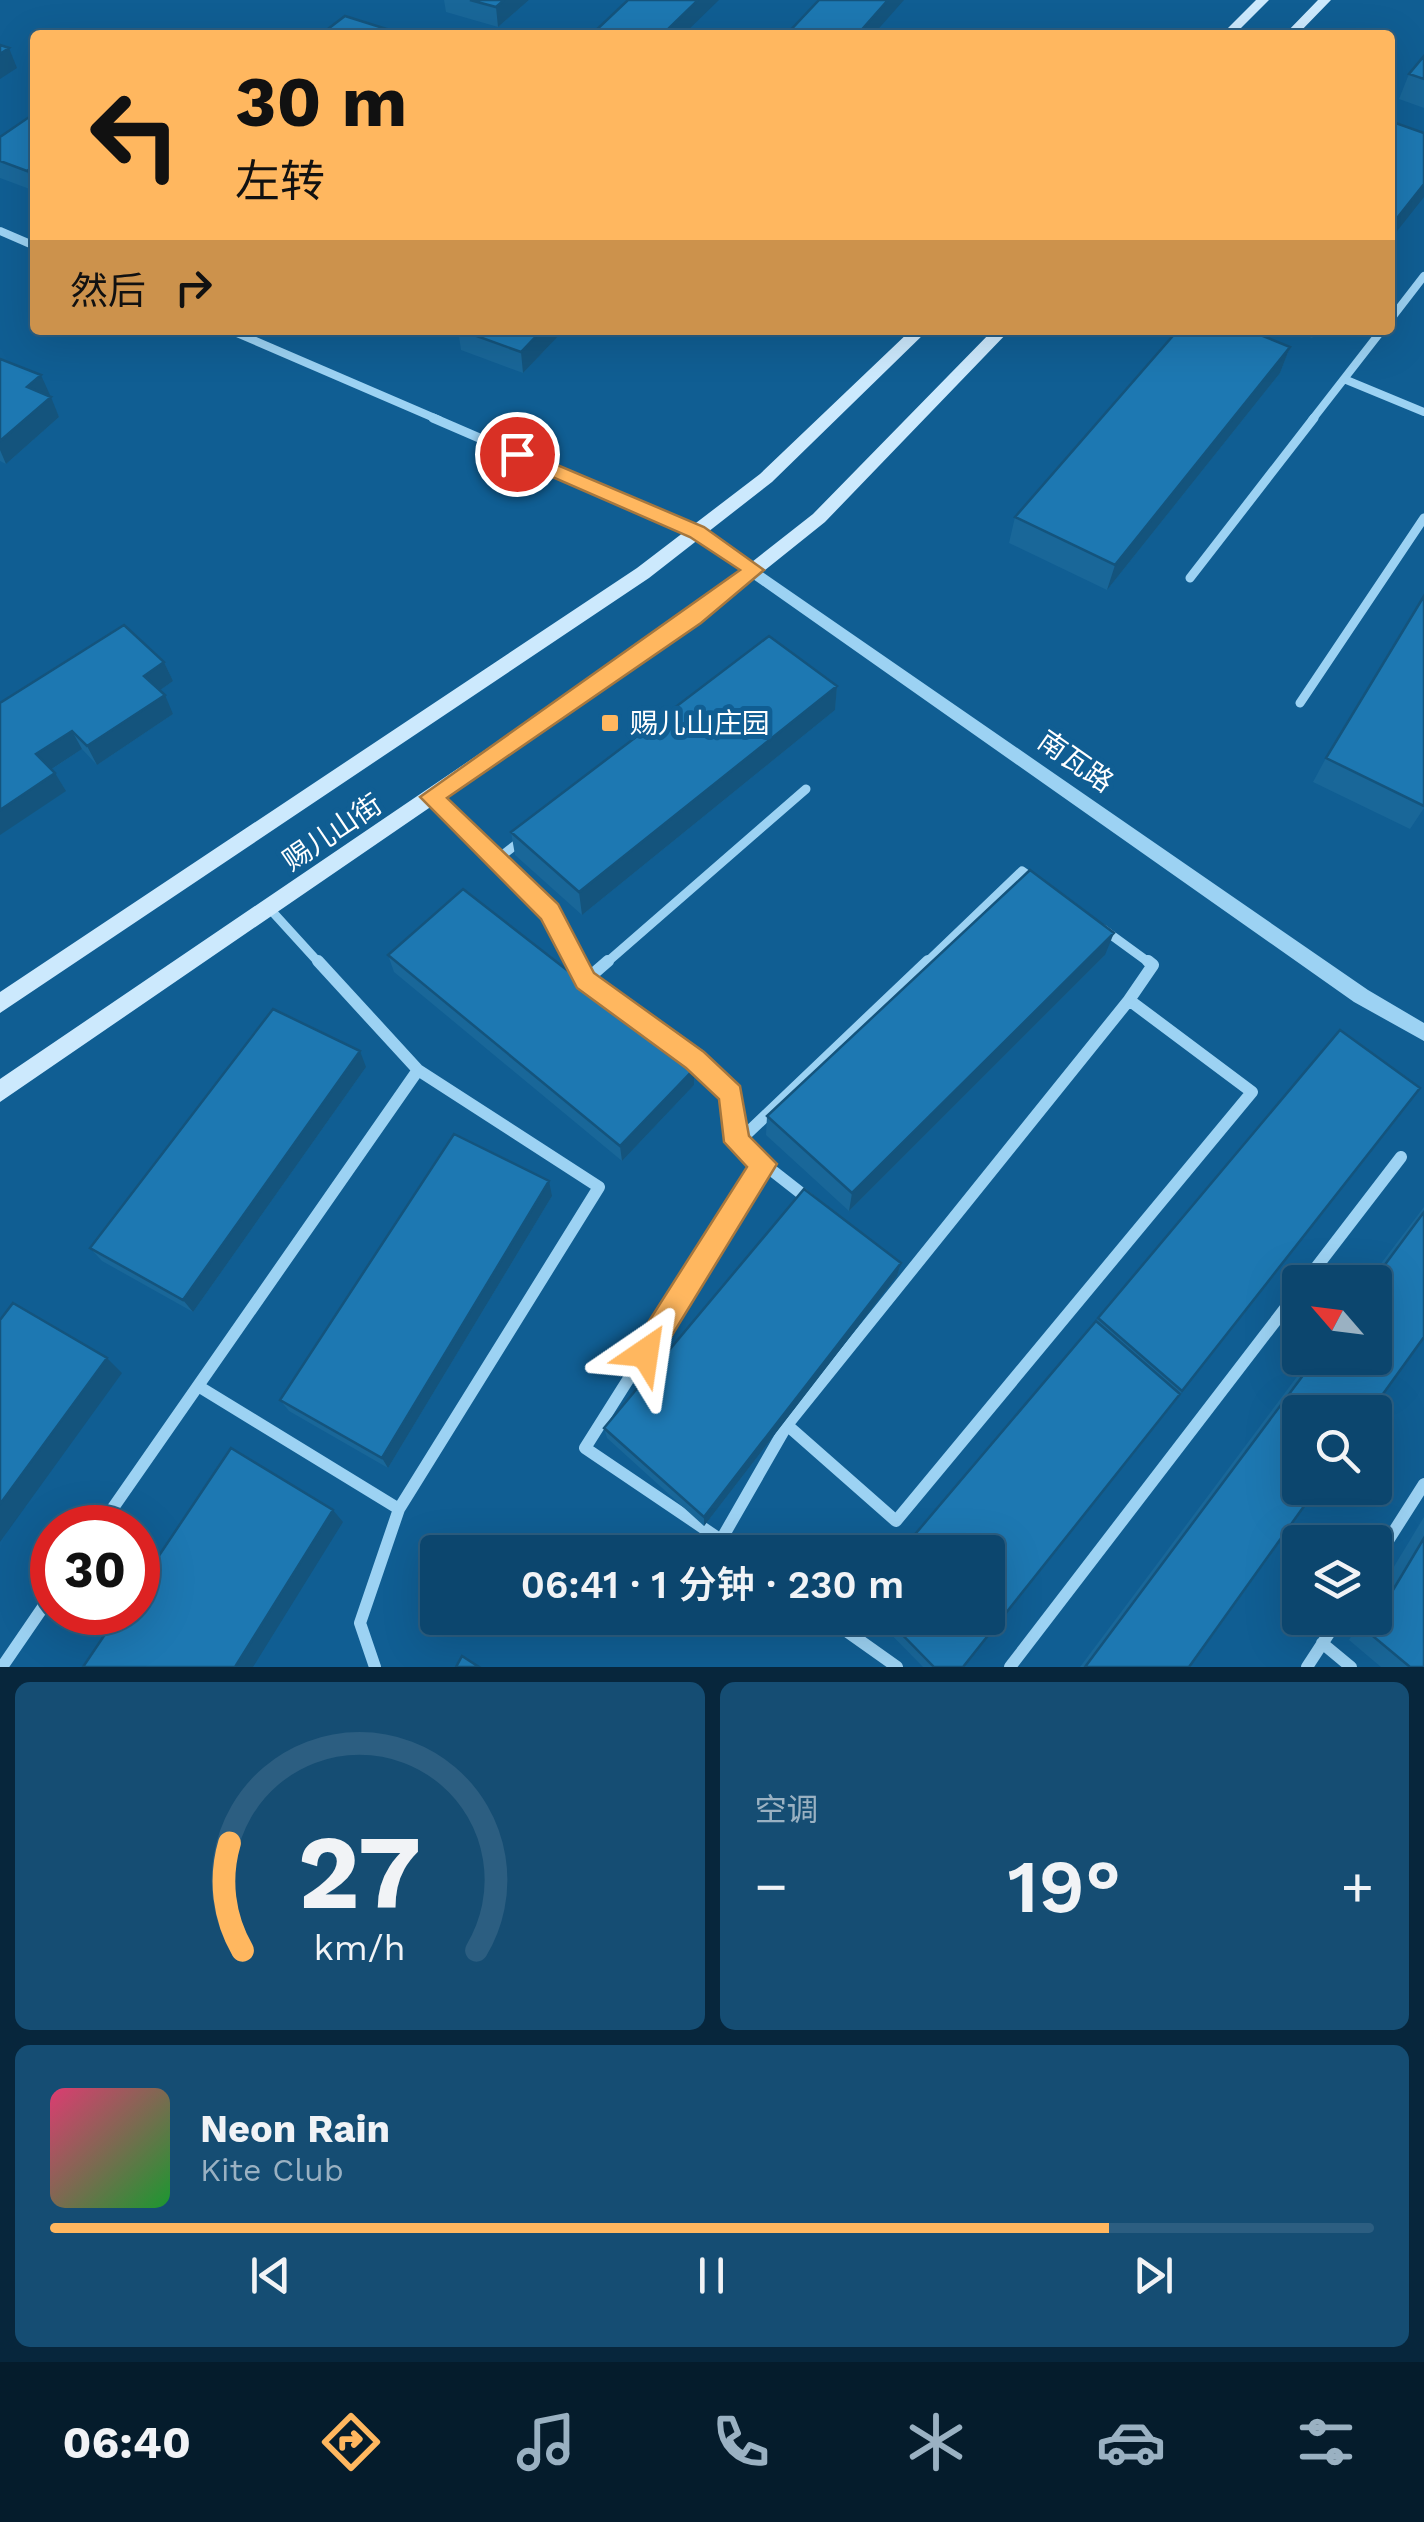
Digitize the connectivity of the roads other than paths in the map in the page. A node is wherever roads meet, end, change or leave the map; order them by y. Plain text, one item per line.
1 (1263, 0) edge
2 (1325, 0) edge
3 (1232, 30) edge
4 (1295, 30) edge
5 (0, 231) edge
6 (30, 244) edge
7 (1424, 276) edge
8 (1395, 314) edge
9 (242, 335) edge
10 (915, 335) edge
11 (997, 335) edge
12 (1378, 335) edge
13 (1344, 380) junction
14 (1424, 412) edge
15 (1424, 518) edge
16 (697, 532) junction
17 (754, 570) junction
18 (1190, 578) dead end
19 (1300, 702) dead end
20 (806, 789) dead end
21 (431, 797) junction
22 (528, 836) edge
23 (496, 860) junction
24 (1051, 892) edge
25 (269, 908) junction
26 (1094, 923) edge
27 (585, 981) junction
28 (1129, 1000) junction
29 (0, 1004) edge
30 (1424, 1033) edge
31 (418, 1070) junction
32 (0, 1092) edge
33 (737, 1142) junction
34 (1401, 1158) edge
35 (764, 1164) junction
36 (820, 1209) edge
37 (891, 1265) edge
38 (1318, 1265) edge
39 (905, 1276) junction
40 (1282, 1312) edge
41 (198, 1386) junction
42 (787, 1426) junction
43 (1424, 1484) edge
44 (115, 1505) edge
45 (399, 1509) junction
46 (1392, 1534) edge
47 (714, 1535) edge
48 (724, 1535) edge
49 (30, 1626) edge
50 (852, 1635) edge
51 (1327, 1635) edge
52 (1322, 1643) junction
53 (2, 1667) edge
54 (374, 1667) edge
55 (897, 1667) edge
56 (1010, 1667) edge
57 (1307, 1667) edge
58 (1351, 1667) edge

1 - 3 main road
2 - 4 main road
5 - 6 street
7 - 8 street
9 - 16 street
10 - 16 main road, 赐儿山街
11 - 17 main road, 赐儿山街
12 - 13 street
13 - 14 street
13 - 18 street
15 - 19 street
16 - 17 street, 南瓦路
16 - 29 main road, 赐儿山街
17 - 21 main road, 赐儿山街
17 - 30 street, 南瓦路
20 - 27 street
21 - 23 street
21 - 25 main road, 赐儿山街
22 - 23 street
23 - 27 street
24 - 33 street
25 - 31 street
25 - 32 main road, 赐儿山街
26 - 28 street
27 - 33 street
28 - 39 street
28 - 42 street
31 - 41 street
31 - 45 street
33 - 35 street
34 - 38 street
35 - 36 street
35 - 47 street
37 - 39 street
39 - 42 street
40 - 56 street
41 - 44 street
41 - 45 street
42 - 48 street
43 - 46 street
45 - 54 street
49 - 53 street
50 - 55 street
51 - 52 street
52 - 57 street
52 - 58 street

